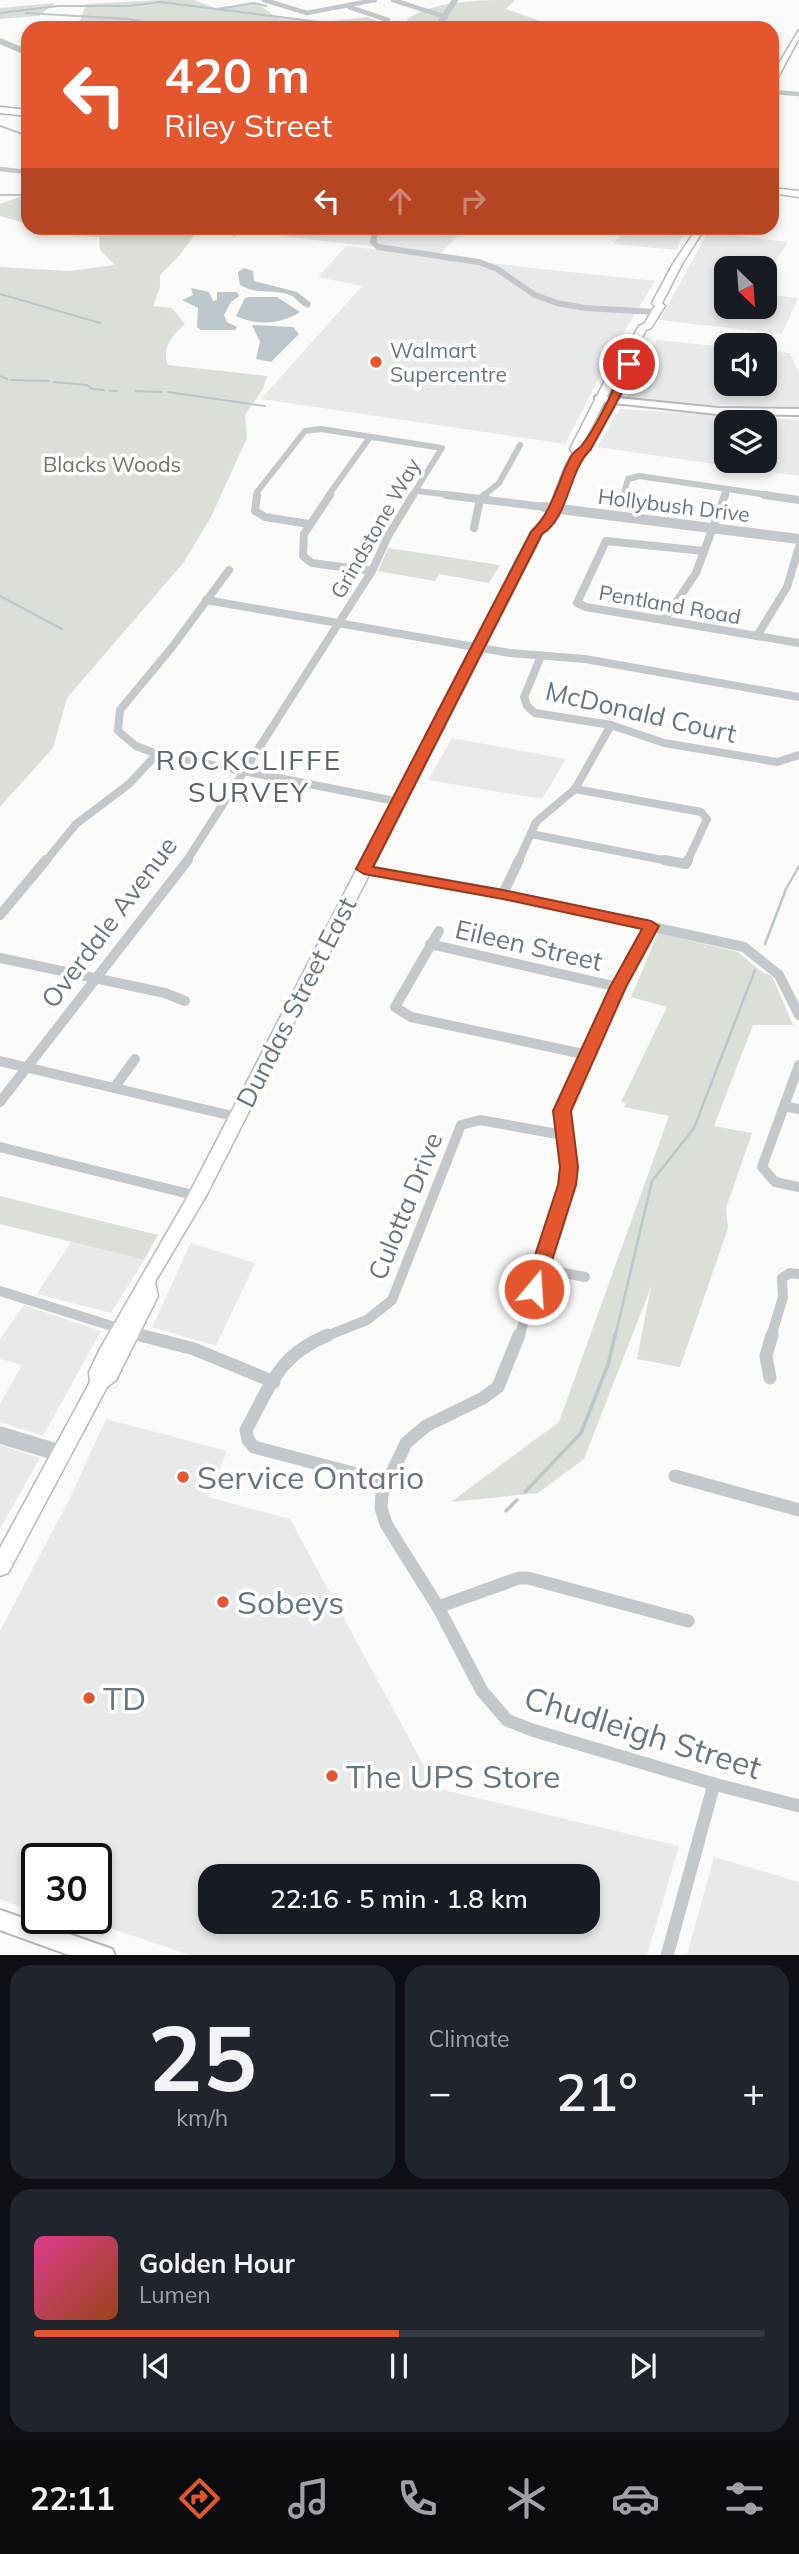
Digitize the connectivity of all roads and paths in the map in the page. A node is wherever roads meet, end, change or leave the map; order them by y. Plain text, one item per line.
1 (264, 0) edge
2 (375, 0) edge
3 (393, 0) edge
4 (455, 0) edge
5 (345, 6) junction
6 (446, 17) junction
7 (388, 20) dead end
8 (443, 21) edge
9 (799, 32) edge
10 (0, 41) edge
11 (21, 50) edge
12 (779, 69) edge
13 (779, 93) edge
14 (799, 94) edge
15 (0, 108) edge
16 (21, 110) edge
17 (0, 169) edge
18 (21, 171) edge
19 (779, 194) edge
20 (799, 196) edge
21 (374, 235) edge
22 (691, 235) edge
23 (694, 235) edge
24 (690, 239) junction
25 (652, 311) junction
26 (631, 349) junction
27 (597, 401) junction
28 (611, 403) junction
29 (799, 414) edge
30 (370, 437) junction
31 (520, 444) dead end
32 (578, 454) junction
33 (727, 490) junction
34 (417, 491) junction
35 (480, 499) junction
36 (799, 500) edge
37 (627, 504) dead end
38 (549, 508) junction
39 (309, 524) junction
40 (713, 527) junction
41 (474, 528) dead end
42 (799, 539) edge
43 (799, 547) edge
44 (704, 551) junction
45 (229, 570) dead end
46 (372, 571) junction
47 (206, 600) junction
48 (664, 621) junction
49 (339, 624) junction
50 (757, 636) junction
51 (799, 643) edge
52 (480, 647) junction
53 (541, 656) junction
54 (799, 697) edge
55 (611, 724) junction
56 (157, 754) junction
57 (799, 755) edge
58 (243, 772) junction
59 (575, 789) junction
60 (400, 802) junction
61 (531, 834) junction
62 (364, 869) junction
63 (503, 894) junction
64 (0, 915) edge
65 (651, 926) junction
66 (439, 930) dead end
67 (430, 944) junction
68 (0, 958) edge
69 (97, 979) junction
70 (618, 987) junction
71 (794, 993) edge
72 (185, 1001) dead end
73 (799, 1015) edge
74 (588, 1055) junction
75 (135, 1059) dead end
76 (0, 1060) edge
77 (799, 1065) edge
78 (27, 1067) junction
79 (114, 1088) junction
80 (0, 1102) edge
81 (784, 1106) junction
82 (799, 1109) edge
83 (237, 1117) junction
84 (563, 1135) junction
85 (0, 1147) edge
86 (799, 1187) edge
87 (197, 1196) junction
88 (540, 1268) junction
89 (799, 1274) edge
90 (584, 1277) dead end
91 (0, 1291) edge
92 (125, 1332) junction
93 (771, 1378) dead end
94 (274, 1382) junction
95 (0, 1435) edge
96 (64, 1454) junction
97 (675, 1476) dead end
98 (387, 1482) junction
99 (799, 1510) edge
100 (0, 1567) edge
101 (438, 1607) junction
102 (688, 1621) dead end
103 (714, 1784) junction
104 (799, 1805) edge
105 (0, 1920) edge
106 (104, 1955) edge
107 (667, 1955) edge

1 - 5 street
2 - 5 street
3 - 6 street
4 - 6 street
5 - 7 street
6 - 8 street
9 - 12 main road
10 - 11 street
13 - 14 street
15 - 16 highway
17 - 18 street
19 - 20 main road
21 - 25 street
22 - 24 main road, Dundas Street East
23 - 24 main road, Dundas Street East
24 - 25 main road, Dundas Street East
25 - 26 main road, Dundas Street East
26 - 27 main road, Dundas Street East
26 - 28 main road, Dundas Street East
27 - 28 main road
27 - 32 main road, Dundas Street East
28 - 29 main road
28 - 32 main road, Dundas Street East
30 - 34 street, Grindstone Way
30 - 39 street
30 - 39 street, Grindstone Way
31 - 35 street
32 - 38 main road, Dundas Street East
33 - 36 street
33 - 37 street
33 - 40 street
34 - 35 street
34 - 46 street, Grindstone Way
35 - 38 street
35 - 41 street
38 - 40 street, Hollybush Drive
38 - 52 main road, Dundas Street East
39 - 46 street
40 - 42 street, Hollybush Drive
40 - 44 street
43 - 50 street
44 - 48 street
44 - 48 street, Pentland Road
45 - 47 street
46 - 49 street, Grindstone Way
47 - 49 street, McDonald Court
47 - 56 street
48 - 50 street, Pentland Road
49 - 52 street, McDonald Court
49 - 58 street, Overdale Avenue
50 - 51 street, Pentland Road
52 - 53 street, McDonald Court
52 - 60 main road, Dundas Street East
53 - 54 street, McDonald Court
53 - 55 street, McDonald Court
55 - 57 street, McDonald Court
55 - 59 street
56 - 58 street
56 - 64 street
58 - 60 street
58 - 69 street, Overdale Avenue
59 - 61 street
59 - 61 street
60 - 62 main road, Dundas Street East
61 - 63 street
62 - 63 street
62 - 83 main road, Dundas Street East
63 - 65 street
65 - 70 street, Chudleigh Street
65 - 71 street
66 - 67 street
67 - 70 street, Eileen Street
67 - 74 street
68 - 69 street
69 - 72 street
69 - 78 street, Overdale Avenue
70 - 74 street, Chudleigh Street
71 - 73 street
74 - 84 street, Chudleigh Street
75 - 79 street
76 - 78 street
77 - 81 street
78 - 79 street
78 - 80 street, Overdale Avenue
79 - 83 street
81 - 82 street
81 - 86 street
83 - 87 main road, Dundas Street East
84 - 88 street, Chudleigh Street
84 - 94 street, Culotta Drive
85 - 87 street
87 - 92 main road, Dundas Street East
88 - 90 street
88 - 98 street, Chudleigh Street
89 - 93 street
91 - 92 street
92 - 94 street
92 - 96 main road, Dundas Street East
94 - 98 street, Culotta Drive
95 - 96 street
96 - 100 main road, Dundas Street East
97 - 99 street
98 - 101 street, Chudleigh Street
101 - 102 street
101 - 103 street, Chudleigh Street
103 - 104 street, Chudleigh Street
103 - 107 street
105 - 106 main road

